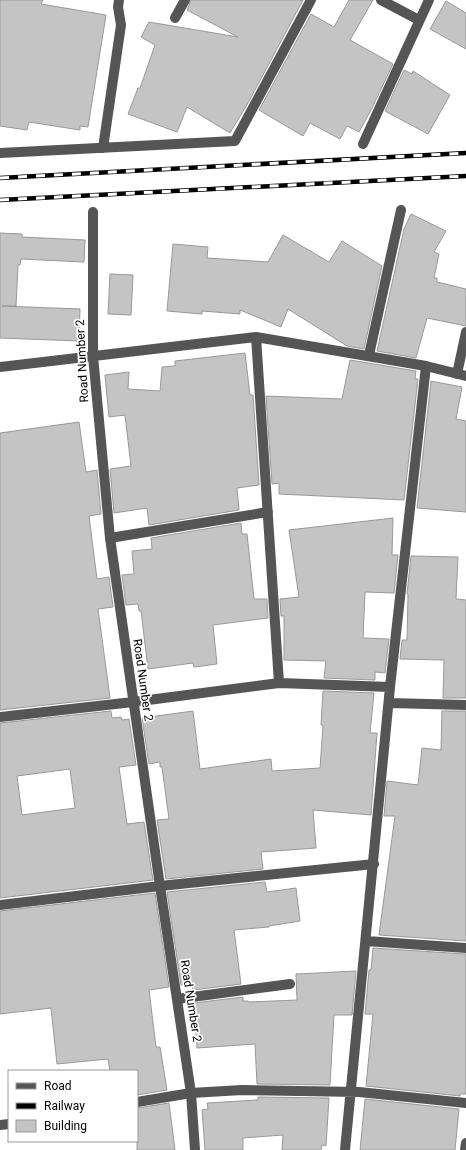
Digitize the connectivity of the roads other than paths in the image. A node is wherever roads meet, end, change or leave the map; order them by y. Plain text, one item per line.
1 (119, 0) edge
2 (185, 0) edge
3 (311, 0) edge
4 (382, 0) edge
5 (429, 0) edge
6 (174, 18) dead end
7 (419, 20) junction
8 (363, 144) dead end
9 (103, 148) junction
10 (0, 153) edge
11 (401, 210) dead end
12 (93, 212) dead end
13 (466, 332) edge
14 (256, 337) junction
15 (369, 355) junction
16 (92, 356) junction
17 (426, 366) junction
18 (0, 367) edge
19 (462, 375) edge
20 (268, 512) junction
21 (110, 538) junction
22 (279, 683) junction
23 (390, 687) junction
24 (133, 702) junction
25 (390, 703) junction
26 (466, 705) edge
27 (0, 717) edge
28 (374, 864) junction
29 (160, 886) junction
30 (0, 905) edge
31 (366, 940) junction
32 (466, 948) edge
33 (290, 984) dead end
34 (177, 999) junction
35 (352, 1092) junction
36 (192, 1093) junction
37 (138, 1102) edge
38 (466, 1103) edge
39 (466, 1143) edge
40 (195, 1150) edge
41 (345, 1150) edge
42 (465, 1150) edge

1 - 9 street
2 - 6 street
3 - 9 street
4 - 7 street
5 - 7 street
7 - 8 street
9 - 10 street
11 - 15 street
12 - 16 street, Road Number 2
13 - 19 street
14 - 15 street
14 - 16 street
14 - 20 street
15 - 17 street
16 - 18 street
16 - 21 street, Road Number 2
17 - 19 street
17 - 23 street
20 - 21 street
20 - 22 street
21 - 24 street, Road Number 2
22 - 23 street
22 - 24 street
23 - 25 street
24 - 27 street
24 - 29 street, Road Number 2
25 - 26 street
25 - 28 street
28 - 29 street
28 - 31 street
29 - 30 street
29 - 34 street, Road Number 2
31 - 32 street
31 - 35 street
33 - 34 street
34 - 36 street, Road Number 2
35 - 36 street
35 - 38 street
35 - 41 street
36 - 37 street
36 - 40 street, Road Number 2
39 - 42 street

